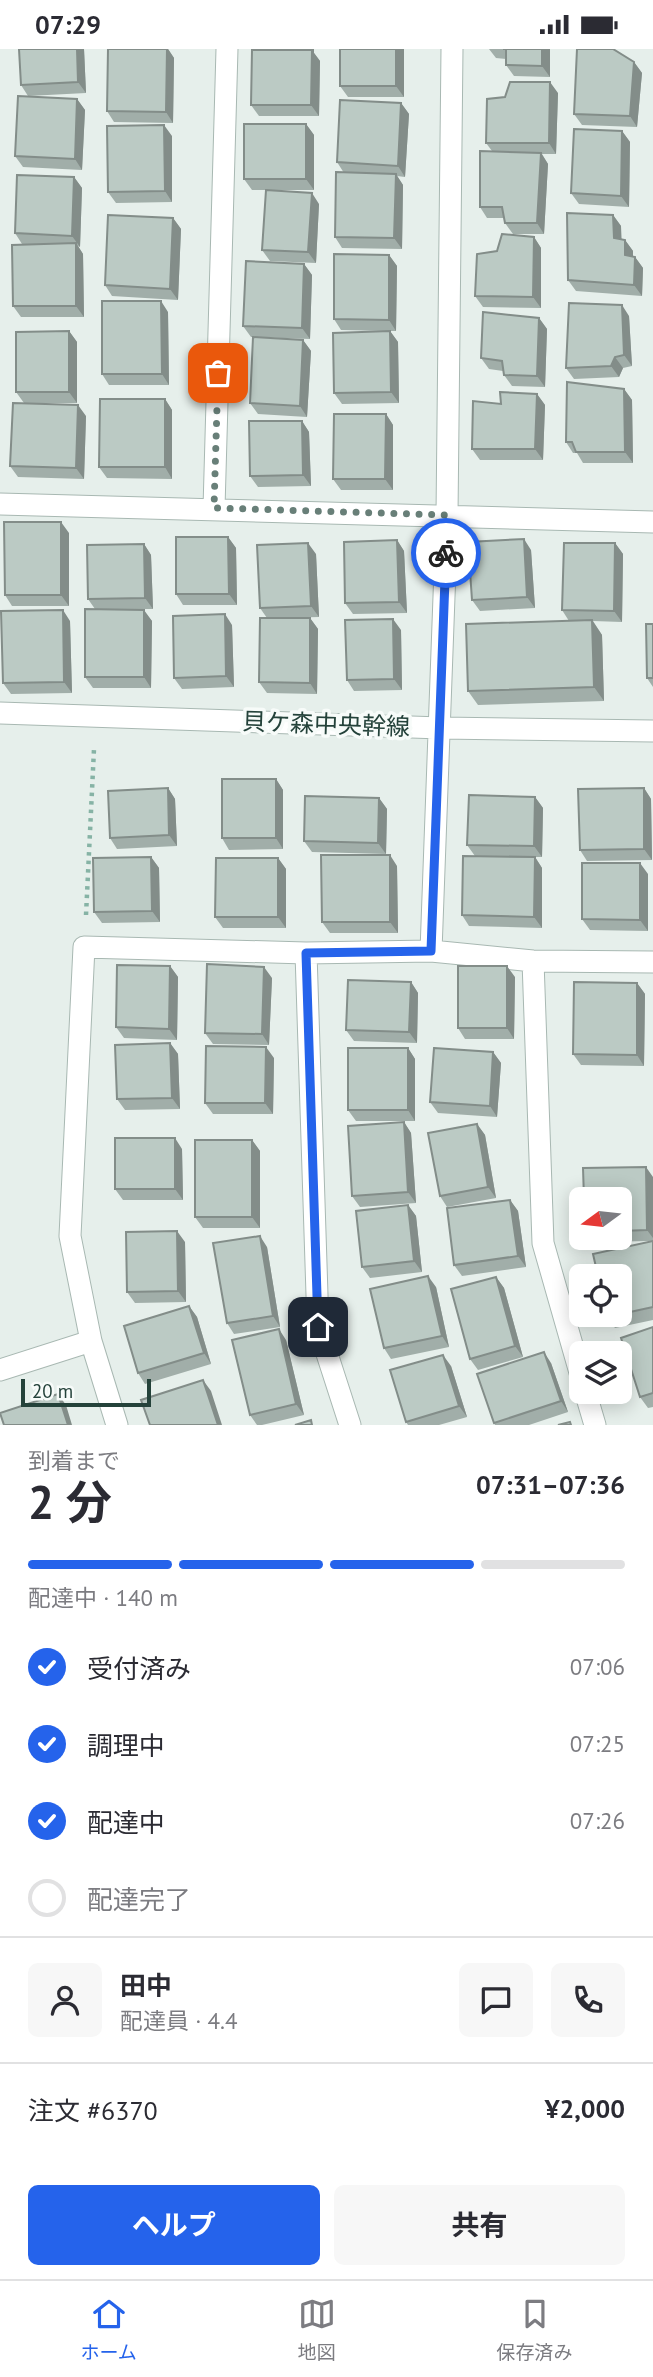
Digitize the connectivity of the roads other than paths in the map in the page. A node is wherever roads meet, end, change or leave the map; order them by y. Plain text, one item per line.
1 (227, 49) edge
2 (452, 49) edge
3 (0, 504) edge
4 (214, 508) junction
5 (447, 515) junction
6 (653, 521) edge
7 (0, 713) edge
8 (441, 728) junction
9 (653, 731) edge
10 (431, 951) junction
11 (306, 953) junction
12 (533, 961) junction
13 (653, 962) edge
14 (91, 1341) junction
15 (571, 1341) edge
16 (0, 1370) edge
17 (589, 1404) edge
18 (117, 1425) edge
19 (350, 1425) edge
20 (595, 1425) edge

1 - 4 street
2 - 5 street
3 - 4 street
4 - 5 street
5 - 6 street
5 - 8 street
7 - 8 street, 貝ケ森中央幹線
8 - 9 street, 貝ケ森中央幹線
8 - 10 street
10 - 11 street
10 - 12 street
11 - 14 street
11 - 19 street
12 - 13 street
12 - 15 street
14 - 16 street
14 - 18 street
17 - 20 street

